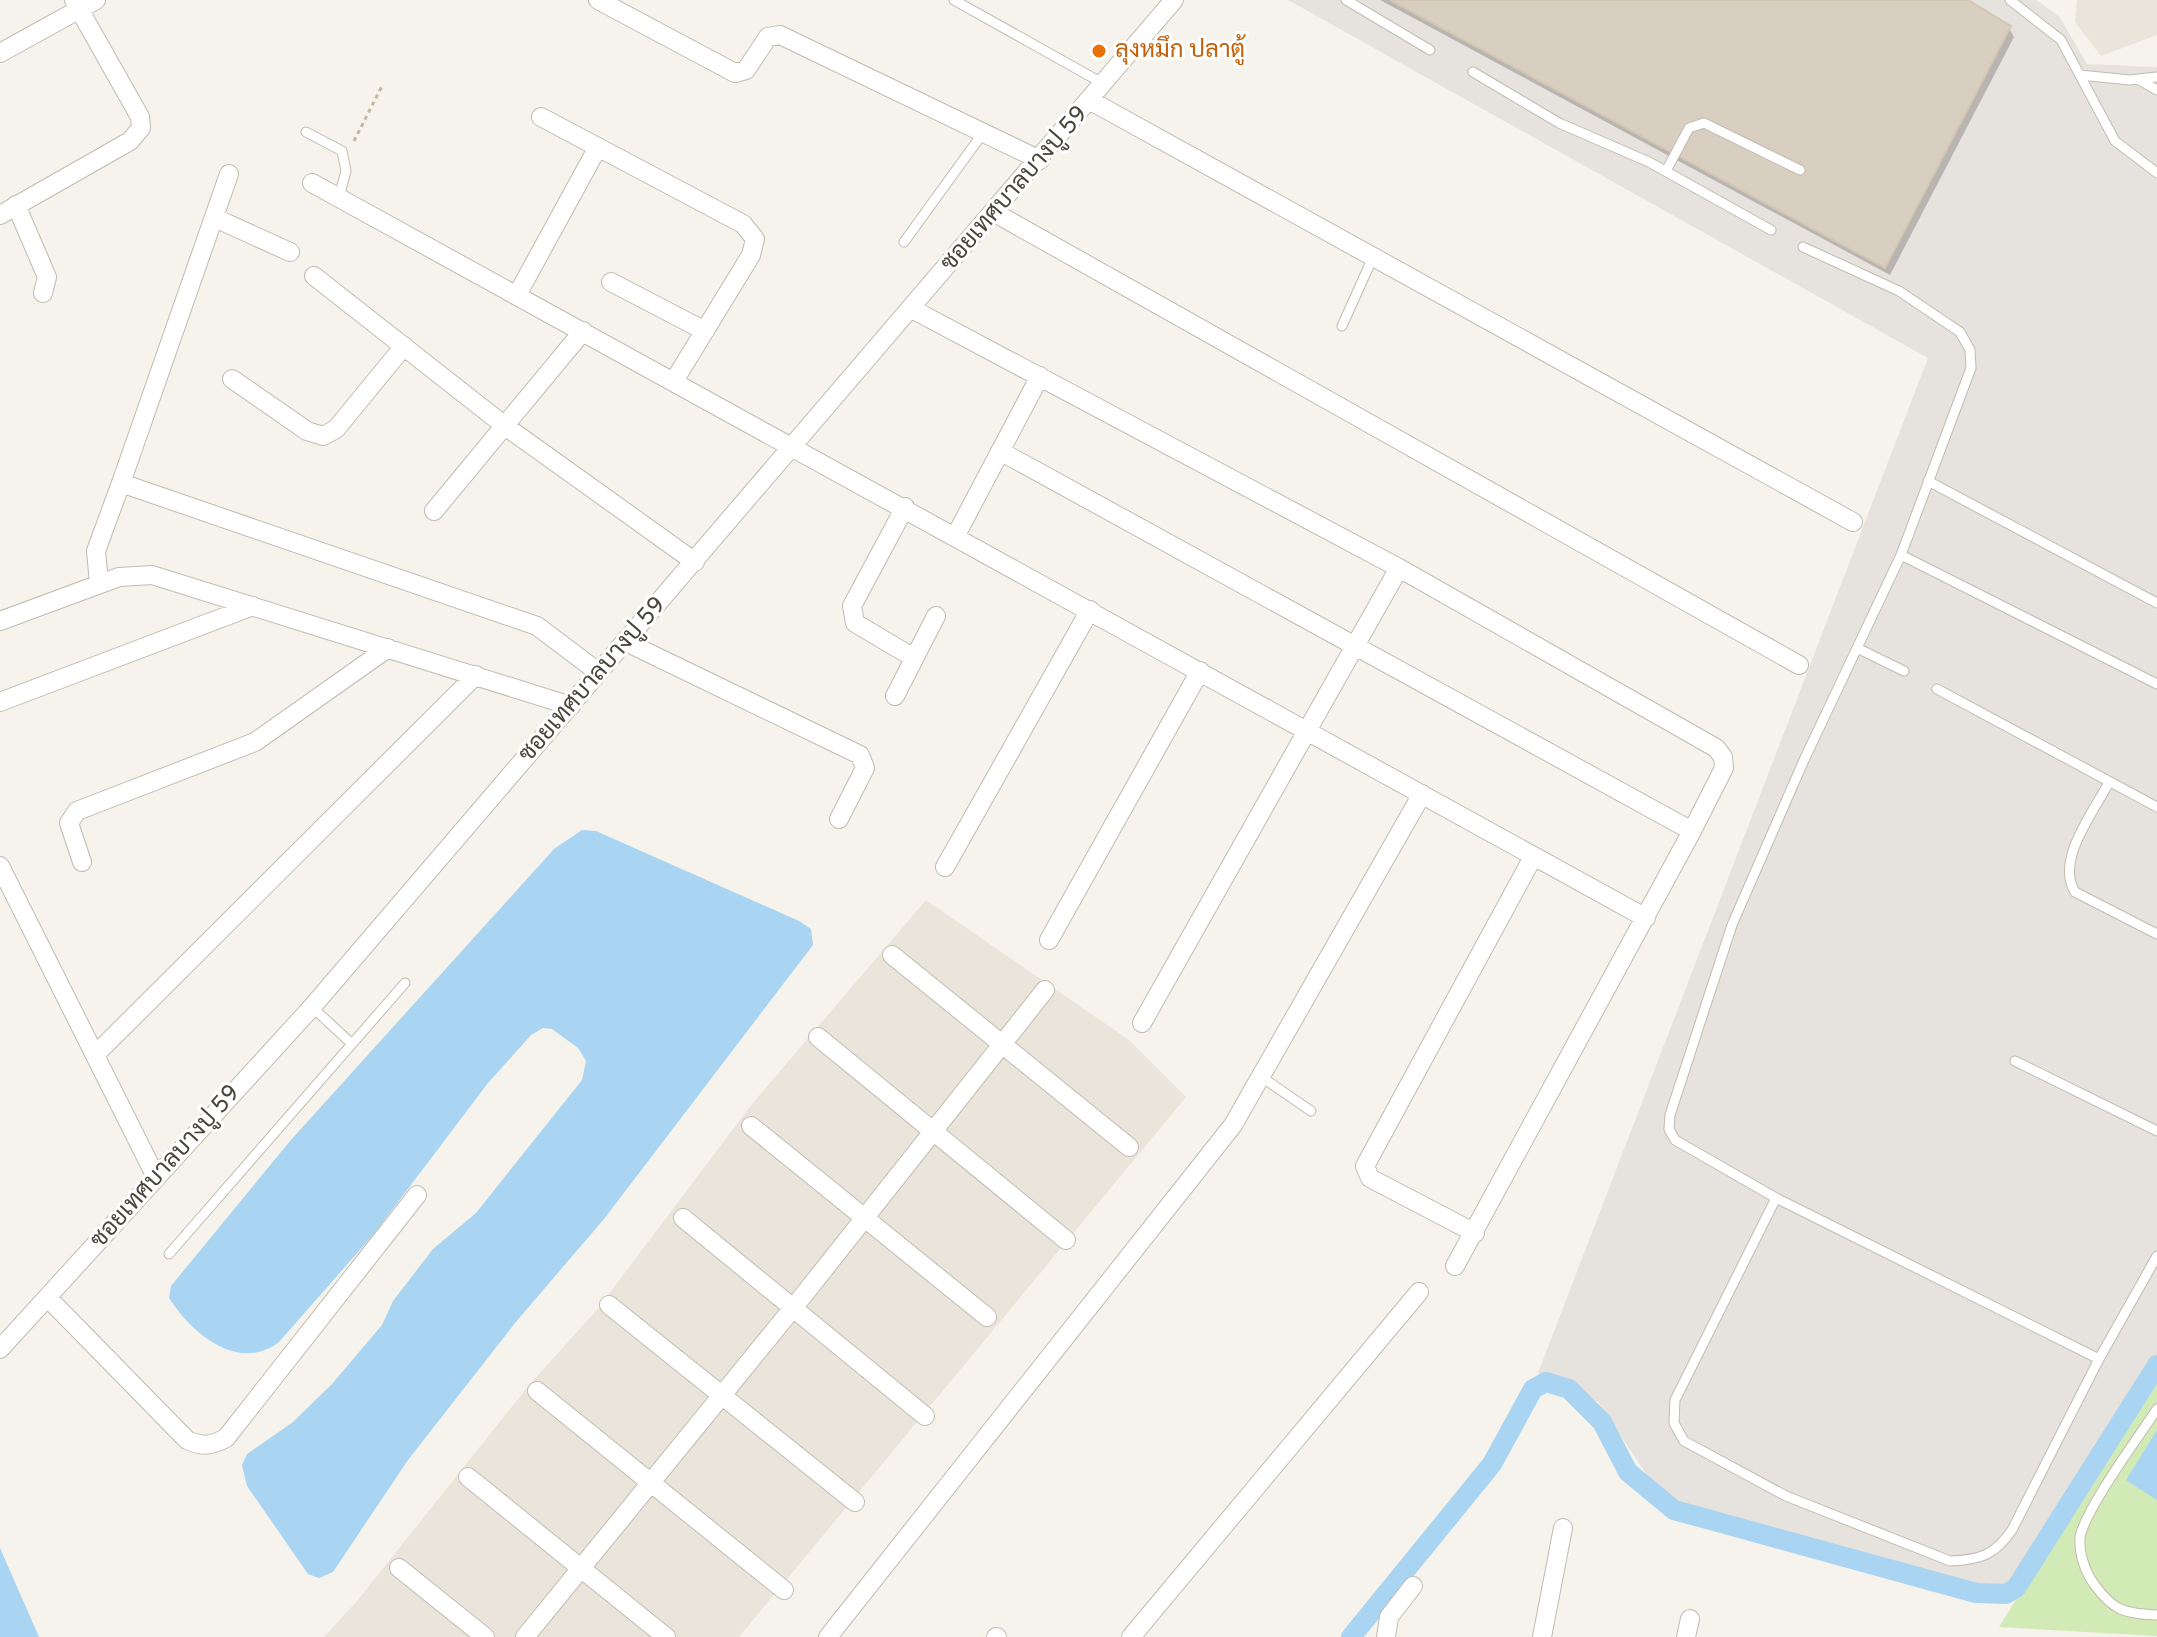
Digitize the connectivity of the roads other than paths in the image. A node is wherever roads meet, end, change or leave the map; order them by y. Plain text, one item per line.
1 (598, 0) edge
2 (954, 0) edge
3 (1174, 0) edge
4 (1346, 0) edge
5 (2010, 0) edge
6 (83, 3) edge
7 (1430, 50) dead end
8 (0, 53) edge
9 (1473, 72) dead end
10 (2080, 75) junction
11 (2157, 77) edge
12 (2138, 79) junction
13 (1104, 84) junction
14 (2157, 90) edge
15 (1091, 101) junction
16 (541, 117) dead end
17 (306, 132) dead end
18 (983, 133) junction
19 (598, 147) junction
20 (1040, 160) junction
21 (1800, 170) dead end
22 (1666, 171) junction
23 (2157, 173) edge
24 (229, 174) dead end
25 (312, 183) dead end
26 (339, 197) junction
27 (8, 210) edge
28 (995, 213) junction
29 (215, 218) junction
30 (1771, 230) dead end
31 (904, 242) dead end
32 (1803, 247) dead end
33 (290, 252) dead end
34 (1373, 257) junction
35 (314, 276) dead end
36 (611, 282) dead end
37 (43, 293) dead end
38 (517, 295) junction
39 (912, 309) junction
40 (1342, 326) dead end
41 (583, 331) junction
42 (705, 331) junction
43 (404, 346) junction
44 (1040, 376) junction
45 (232, 379) dead end
46 (674, 381) junction
47 (505, 426) junction
48 (794, 446) junction
49 (1000, 451) junction
50 (1928, 481) junction
51 (121, 483) junction
52 (905, 507) junction
53 (434, 511) dead end
54 (1853, 522) dead end
55 (956, 535) junction
56 (1901, 555) junction
57 (695, 562) junction
58 (1399, 568) junction
59 (99, 583) junction
60 (2157, 603) edge
61 (253, 606) junction
62 (1090, 610) junction
63 (936, 616) dead end
64 (0, 621) edge
65 (626, 642) junction
66 (1355, 646) junction
67 (388, 648) junction
68 (1857, 648) junction
69 (914, 658) junction
70 (1799, 665) dead end
71 (1200, 671) junction
72 (1904, 671) dead end
73 (598, 672) junction
74 (476, 675) junction
75 (2157, 684) edge
76 (1937, 689) dead end
77 (895, 696) dead end
78 (0, 702) edge
79 (571, 706) junction
80 (1305, 732) junction
81 (2109, 782) junction
82 (1422, 794) junction
83 (2157, 807) edge
84 (839, 819) dead end
85 (1692, 831) junction
86 (1533, 857) junction
87 (82, 862) dead end
88 (0, 866) edge
89 (945, 867) dead end
90 (1646, 918) junction
91 (2157, 934) edge
92 (1049, 940) dead end
93 (892, 955) dead end
94 (405, 983) dead end
95 (1045, 990) dead end
96 (312, 1007) junction
97 (1142, 1023) dead end
98 (818, 1037) dead end
99 (1003, 1042) junction
100 (352, 1044) junction
101 (96, 1054) junction
102 (2015, 1061) dead end
103 (1263, 1078) junction
104 (1311, 1111) dead end
105 (751, 1126) dead end
106 (2157, 1131) edge
107 (933, 1132) junction
108 (1129, 1147) dead end
109 (156, 1177) junction
110 (417, 1195) dead end
111 (1776, 1198) junction
112 (683, 1218) dead end
113 (864, 1219) junction
114 (1475, 1233) junction
115 (1066, 1240) dead end
116 (169, 1254) dead end
117 (2157, 1256) edge
118 (1455, 1266) dead end
119 (1419, 1292) dead end
120 (49, 1299) junction
121 (609, 1305) dead end
122 (792, 1307) junction
123 (987, 1317) dead end
124 (0, 1349) edge
125 (2099, 1359) junction
126 (537, 1391) dead end
127 (721, 1395) junction
128 (2157, 1409) edge
129 (925, 1416) dead end
130 (468, 1477) dead end
131 (650, 1482) junction
132 (855, 1502) dead end
133 (1563, 1528) dead end
134 (399, 1568) dead end
135 (581, 1568) junction
136 (1413, 1586) dead end
137 (784, 1590) dead end
138 (2157, 1615) edge
139 (485, 1637) edge
140 (525, 1637) edge
141 (666, 1637) edge
142 (828, 1637) edge
143 (1131, 1637) edge
144 (1386, 1637) edge
145 (1542, 1637) edge

1 - 18 street
2 - 13 lane
3 - 13 street, ซอยเทศบาลบางปู 59
4 - 7 lane
5 - 10 lane
6 - 8 street
6 - 27 street
9 - 22 lane
10 - 12 lane
10 - 23 lane
11 - 12 lane
12 - 14 lane
13 - 15 street, ซอยเทศบาลบางปู 59
15 - 20 street, ซอยเทศบาลบางปู 59
15 - 34 street
16 - 19 street
17 - 26 lane
18 - 20 street
18 - 31 lane
19 - 38 street
19 - 42 street
20 - 28 street, ซอยเทศบาลบางปู 59
21 - 22 lane
22 - 30 lane
24 - 29 street
25 - 26 street
26 - 38 street
27 - 37 street
28 - 39 street, ซอยเทศบาลบางปู 59
28 - 70 street
29 - 33 street
29 - 51 street
32 - 50 lane
34 - 40 lane
34 - 54 street
35 - 43 street
36 - 42 street
38 - 41 street
39 - 44 street
39 - 48 street, ซอยเทศบาลบางปู 59
41 - 46 street
41 - 47 street
42 - 46 street
43 - 45 street
43 - 47 street
44 - 49 street
44 - 58 street
46 - 48 street
47 - 53 street
47 - 57 street
48 - 52 street
48 - 57 street, ซอยเทศบาลบางปู 59
49 - 55 street
49 - 66 street
50 - 56 lane
50 - 60 lane
51 - 59 street
51 - 73 street
52 - 55 street
52 - 69 street
55 - 62 street
56 - 68 lane
56 - 75 lane
57 - 65 street, ซอยเทศบาลบางปู 59
58 - 66 street
58 - 85 street
59 - 61 street
59 - 64 street
61 - 67 street
61 - 78 street
62 - 71 street
62 - 89 street
63 - 69 street
65 - 73 street, ซอยเทศบาลบางปู 59
65 - 84 street
66 - 80 street
66 - 85 street
67 - 74 street
67 - 87 street
68 - 72 lane
68 - 111 lane
69 - 77 street
71 - 80 street
71 - 92 street
73 - 79 street, ซอยเทศบาลบางปู 59
74 - 79 street
74 - 101 street
76 - 81 lane
79 - 96 street, ซอยเทศบาลบางปู 59
80 - 82 street
80 - 97 street
81 - 83 lane
81 - 91 lane
82 - 86 street
82 - 103 street
85 - 90 street
86 - 90 street
86 - 114 street
88 - 101 street
90 - 114 street
93 - 99 street
94 - 100 lane
95 - 99 street
96 - 100 lane
96 - 109 street, ซอยเทศบาลบางปู 59
98 - 107 street
99 - 107 street
99 - 108 street
100 - 116 lane
101 - 109 street
102 - 106 lane
103 - 104 lane
103 - 142 street
105 - 113 street
107 - 113 street
107 - 115 street
109 - 120 street, ซอยเทศบาลบางปู 59
110 - 120 street
111 - 125 lane
111 - 125 lane
112 - 122 street
113 - 122 street
113 - 123 street
114 - 118 street
117 - 125 lane
119 - 143 street
120 - 124 street, ซอยเทศบาลบางปู 59
121 - 127 street
122 - 127 street
122 - 129 street
126 - 131 street
127 - 131 street
127 - 132 street
128 - 138 lane
130 - 135 street
131 - 135 street
131 - 137 street
133 - 145 street
134 - 139 street
135 - 140 street
135 - 141 street
136 - 144 street

